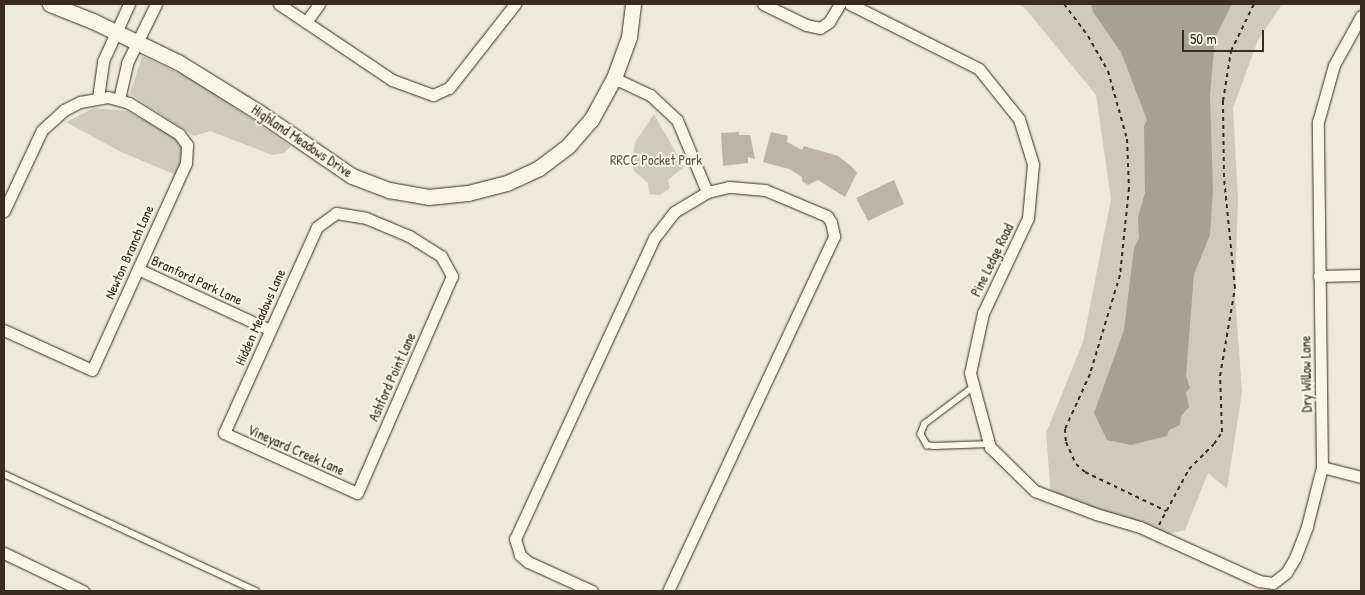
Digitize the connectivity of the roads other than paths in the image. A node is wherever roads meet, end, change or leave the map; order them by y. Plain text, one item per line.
1 (50, 4) edge
2 (129, 4) edge
3 (156, 4) edge
4 (279, 4) edge
5 (319, 4) edge
6 (515, 4) edge
7 (633, 4) edge
8 (763, 4) edge
9 (840, 4) edge
10 (850, 4) edge
11 (1361, 16) edge
12 (306, 22) junction
13 (116, 32) junction
14 (138, 42) junction
15 (614, 78) junction
16 (98, 98) junction
17 (119, 99) junction
18 (707, 192) junction
19 (4, 208) edge
20 (329, 216) joint
21 (138, 269) junction
22 (1361, 275) edge
23 (1319, 276) junction
24 (4, 330) edge
25 (270, 330) junction
26 (974, 387) junction
27 (224, 433) joint
28 (990, 444) junction
29 (1322, 467) junction
30 (4, 474) edge
31 (1361, 477) edge
32 (357, 494) joint
33 (1140, 527) joint
34 (4, 553) edge
35 (83, 591) edge
36 (256, 591) edge
37 (592, 591) edge
38 (668, 591) edge

1 - 13 street, Highland Meadows Drive
2 - 13 street
3 - 14 street
4 - 12 street
5 - 12 street
6 - 12 street
7 - 15 street, Highland Meadows Drive
8 - 9 street
10 - 26 street, Pine Ledge Road
11 - 23 street, Dry Willow Lane
13 - 14 street, Highland Meadows Drive
13 - 16 street
14 - 15 street, Highland Meadows Drive
14 - 17 street
15 - 18 street
16 - 17 street
16 - 19 street
17 - 21 street, Newton Branch Lane
18 - 37 street
18 - 38 street
20 - 25 street, Hidden Meadows Lane
20 - 32 street, Ashford Point Lane
21 - 24 street, Newton Branch Lane
21 - 25 street, Branford Park Lane
22 - 23 street
23 - 29 street, Dry Willow Lane
25 - 27 street, Hidden Meadows Lane
26 - 28 street, Pine Ledge Road
26 - 28 lane
27 - 32 street, Vineyard Creek Lane
28 - 33 street, Pine Ledge Road
29 - 31 street
29 - 33 street, Dry Willow Lane
30 - 36 lane
34 - 35 street

